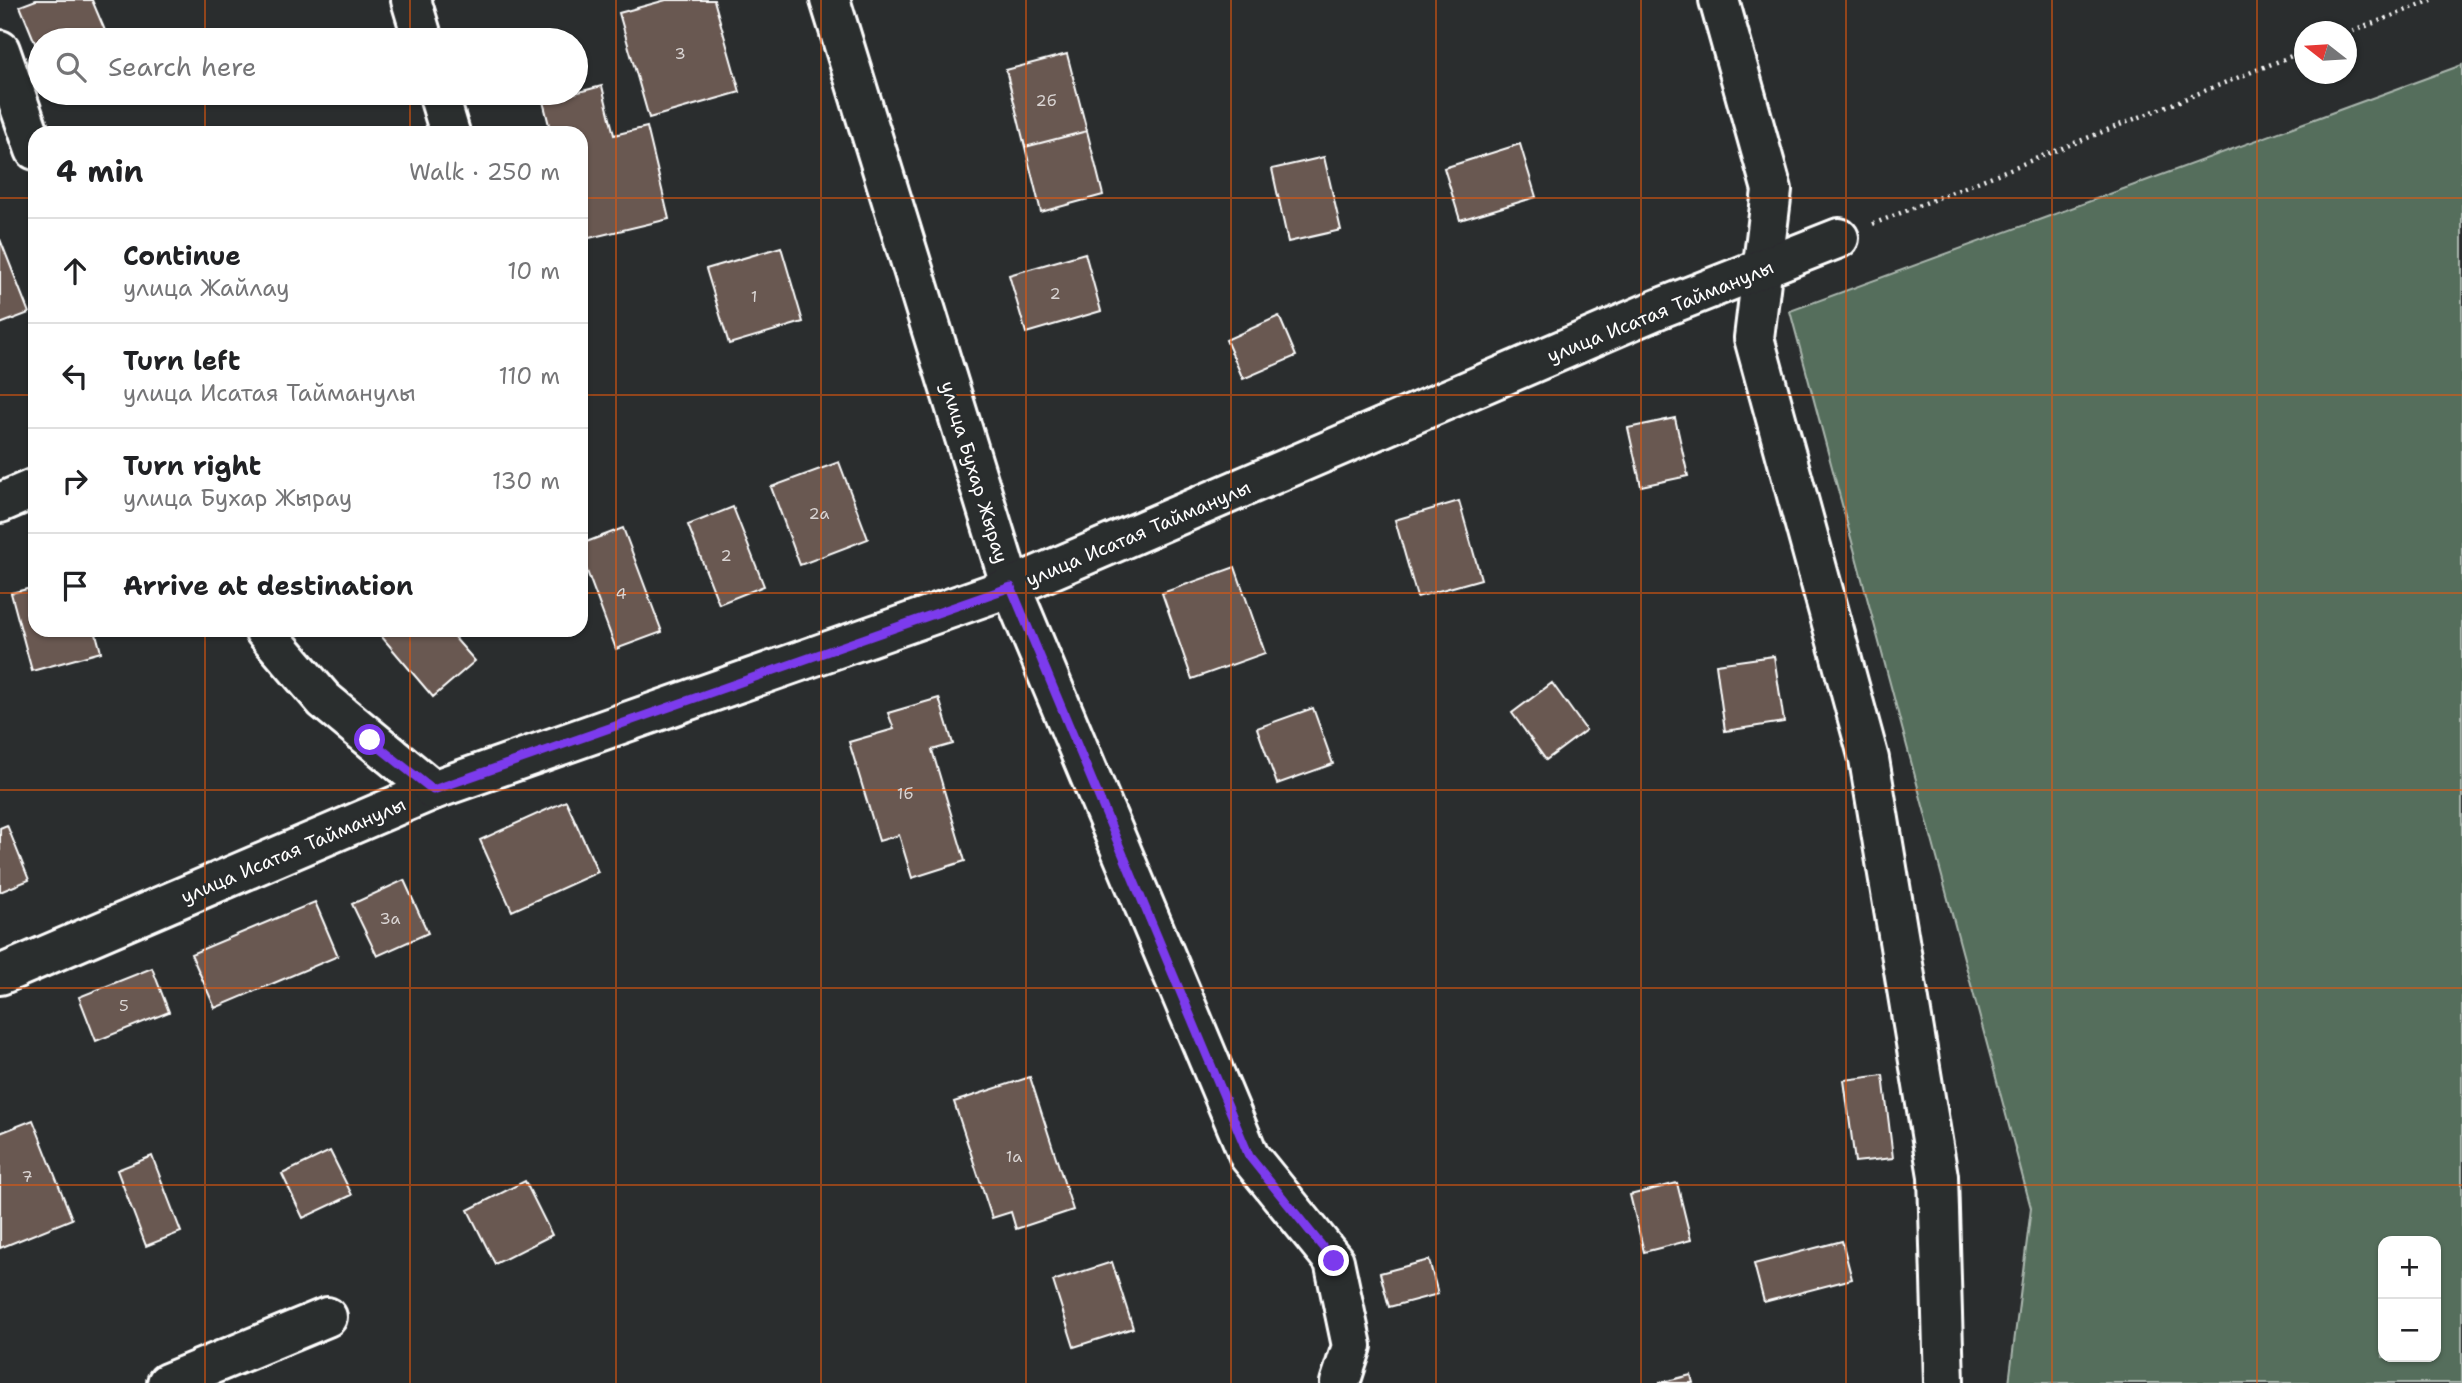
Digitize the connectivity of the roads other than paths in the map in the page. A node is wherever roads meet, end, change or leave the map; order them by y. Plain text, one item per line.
1 (411, 0) edge
2 (830, 0) edge
3 (1719, 0) edge
4 (419, 28) edge
5 (0, 50) edge
6 (442, 105) edge
7 (448, 126) edge
8 (28, 130) edge
9 (1839, 238) road end
10 (1764, 268) junction
11 (28, 491) edge
12 (0, 503) edge
13 (1011, 587) junction
14 (270, 637) edge
15 (433, 790) junction
16 (0, 975) edge
17 (327, 1317) dead end
18 (167, 1383) edge
19 (1340, 1383) edge
20 (1944, 1383) edge

1 - 4 street
2 - 13 street, улица Бухар Жырау
3 - 10 street
5 - 8 street
6 - 7 street
9 - 10 street, улица Исатая Тайманулы
10 - 13 street, улица Исатая Тайманулы
10 - 20 street
11 - 12 street
13 - 15 street, улица Исатая Тайманулы
13 - 19 street, улица Бухар Жырау
14 - 15 street
15 - 16 street, улица Исатая Тайманулы
17 - 18 street

